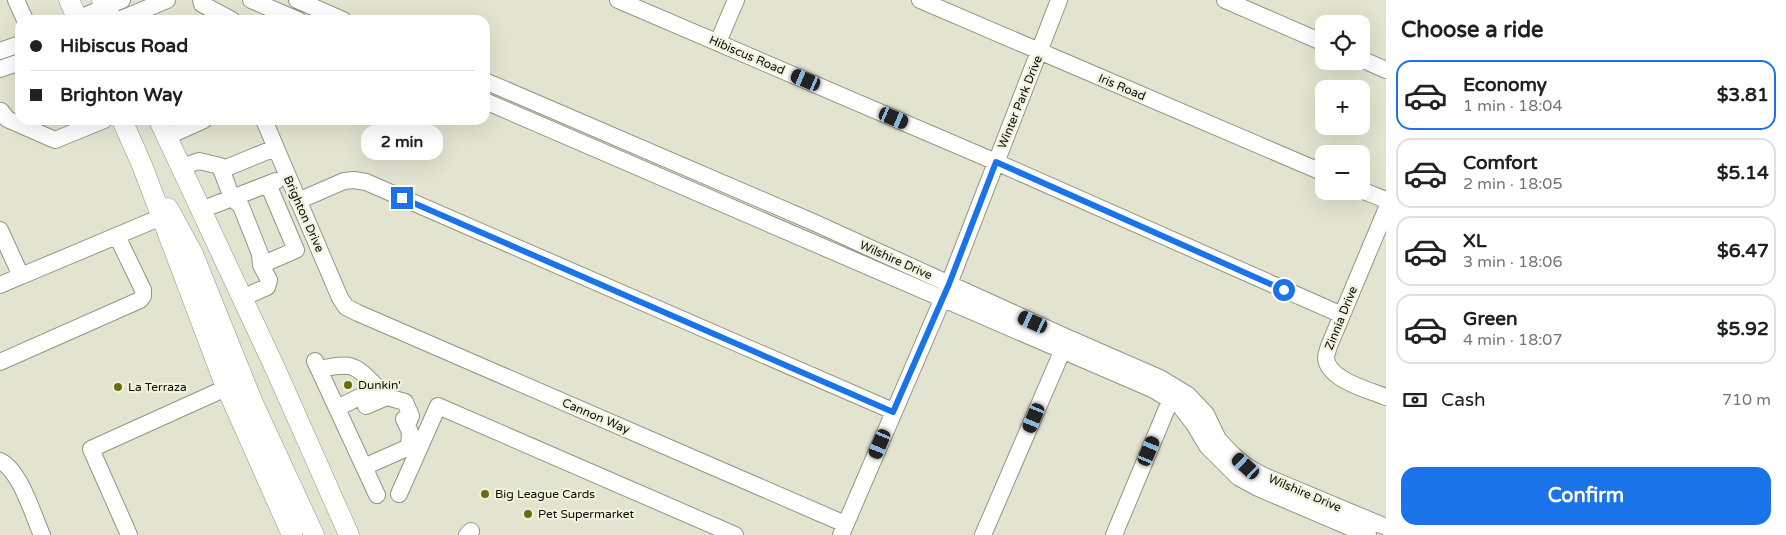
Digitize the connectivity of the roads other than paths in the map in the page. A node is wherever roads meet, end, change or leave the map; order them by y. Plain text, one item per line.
1 (16, 0) edge
2 (69, 0) edge
3 (167, 0) edge
4 (202, 0) edge
5 (251, 0) edge
6 (297, 0) edge
7 (618, 0) edge
8 (736, 0) edge
9 (920, 0) edge
10 (1059, 0) edge
11 (1224, 0) edge
12 (112, 9) edge
13 (288, 13) edge
14 (22, 15) edge
15 (75, 15) edge
16 (93, 15) edge
17 (222, 15) edge
18 (332, 15) edge
19 (1315, 39) edge
20 (718, 42) junction
21 (15, 46) edge
22 (0, 51) edge
23 (1040, 51) junction
24 (1370, 63) edge
25 (15, 64) edge
26 (0, 69) edge
27 (1386, 70) edge
28 (490, 83) edge
29 (490, 103) edge
30 (0, 110) edge
31 (15, 122) edge
32 (21, 125) edge
33 (92, 125) edge
34 (124, 125) edge
35 (178, 125) edge
36 (266, 125) edge
37 (162, 128) edge
38 (606, 133) junction
39 (275, 148) junction
40 (600, 150) junction
41 (996, 162) junction
42 (181, 167) junction
43 (1315, 169) edge
44 (221, 170) junction
45 (288, 177) junction
46 (268, 184) junction
47 (1370, 194) edge
48 (232, 198) junction
49 (1386, 200) edge
50 (298, 201) junction
51 (201, 210) junction
52 (1386, 210) edge
53 (166, 215) junction
54 (813, 222) junction
55 (0, 230) edge
56 (117, 236) junction
57 (807, 239) junction
58 (261, 265) junction
59 (20, 276) junction
60 (0, 285) edge
61 (945, 291) junction
62 (242, 298) junction
63 (346, 307) joint
64 (1342, 316) junction
65 (1065, 344) junction
66 (0, 362) edge
67 (226, 388) junction
68 (1173, 395) junction
69 (1386, 397) edge
70 (339, 412) junction
71 (893, 412) junction
72 (414, 448) junction
73 (0, 460) edge
74 (364, 467) junction
75 (399, 494) dead end
76 (377, 495) dead end
77 (1386, 527) edge
78 (843, 530) edge
79 (42, 535) edge
80 (129, 535) edge
81 (292, 535) edge
82 (314, 535) edge
83 (348, 535) edge
84 (736, 535) edge
85 (983, 535) edge
86 (1114, 535) edge
87 (1368, 535) edge

1 - 14 street
2 - 15 main road
3 - 12 street
4 - 17 street
5 - 13 street
6 - 18 street
7 - 20 street, Hibiscus Road
8 - 20 street
9 - 23 street, Iris Road
10 - 23 street, Winter Park Drive
11 - 19 street
12 - 16 street
20 - 41 street, Hibiscus Road
21 - 22 street
23 - 41 street, Winter Park Drive
23 - 43 street, Iris Road
24 - 27 street
25 - 26 street
28 - 38 street, Wilshire Drive
29 - 40 street, Wilshire Drive
30 - 31 street
32 - 33 street
34 - 53 main road
35 - 37 street
36 - 39 street, Brighton Drive
37 - 42 main road
38 - 40 street
38 - 54 street, Wilshire Drive
39 - 44 street
39 - 45 street, Brighton Drive
40 - 57 street, Wilshire Drive
41 - 61 street, Winter Park Drive
41 - 64 street, Hibiscus Road
42 - 44 street
42 - 51 main road
44 - 48 street
45 - 46 street
45 - 50 street, Brighton Drive
46 - 48 street
46 - 58 street
47 - 49 street
48 - 51 street
48 - 58 street
50 - 63 street, Brighton Drive
50 - 71 street
51 - 62 main road
52 - 64 street, Zinnia Drive
53 - 56 street
53 - 67 main road
53 - 82 main road
54 - 57 street
54 - 61 street, Wilshire Drive
55 - 59 street
56 - 59 street
56 - 66 street
57 - 61 street, Wilshire Drive
58 - 62 street
59 - 60 street
61 - 65 street, Wilshire Drive
61 - 71 street, Winter Park Drive
62 - 83 main road
63 - 78 street, Cannon Way
64 - 69 street, Zinnia Drive
65 - 68 street, Wilshire Drive
65 - 85 street
67 - 80 street
67 - 81 main road
68 - 77 street, Wilshire Drive
68 - 86 street
68 - 87 street, Wilshire Drive
70 - 70 street
70 - 72 street
70 - 74 street
71 - 78 street, Winter Park Drive
72 - 74 street
72 - 75 street
72 - 84 street
73 - 79 street
74 - 76 street

